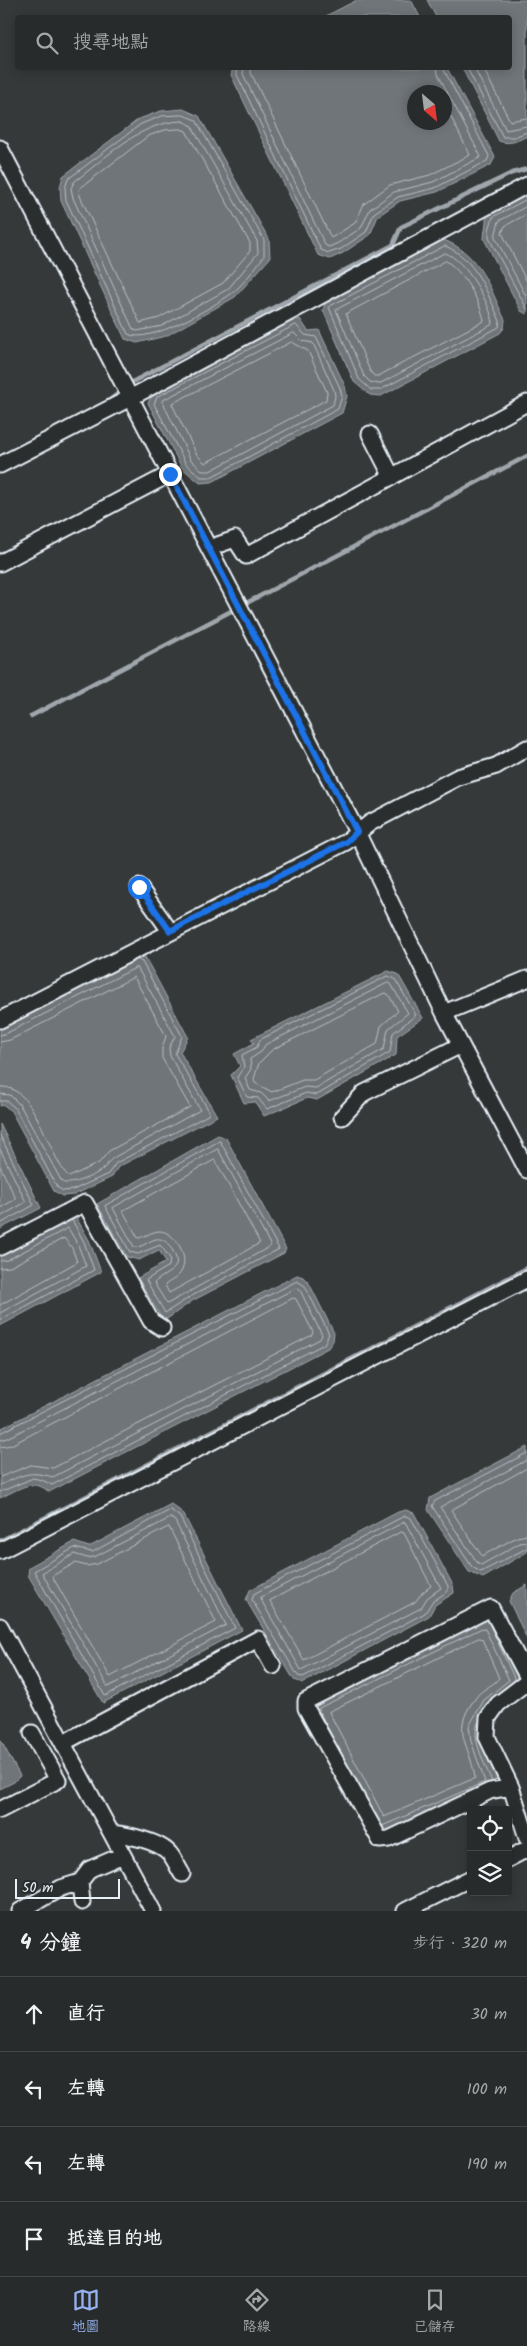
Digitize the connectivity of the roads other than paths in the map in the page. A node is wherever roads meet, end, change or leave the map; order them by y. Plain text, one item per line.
1 (0, 148) edge
2 (527, 186) edge
3 (130, 398) junction
4 (527, 403) edge
5 (370, 434) dead end
6 (0, 465) edge
7 (170, 474) junction
8 (392, 476) junction
9 (209, 548) junction
10 (0, 563) edge
11 (527, 748) edge
12 (357, 832) junction
13 (139, 887) dead end
14 (170, 931) junction
15 (527, 979) edge
16 (444, 1013) junction
17 (0, 1020) edge
18 (461, 1045) junction
19 (342, 1117) dead end
20 (527, 1170) edge
21 (0, 1247) edge
22 (527, 1279) edge
23 (162, 1328) dead end
24 (0, 1552) edge
25 (0, 1626) edge
26 (273, 1666) dead end
27 (527, 1676) edge
28 (527, 1682) edge
29 (32, 1733) dead end
30 (63, 1743) junction
31 (511, 1787) junction
32 (0, 1810) edge
33 (111, 1833) junction
34 (527, 1838) edge
35 (527, 1849) edge
36 (123, 1855) junction
37 (512, 1857) edge
38 (182, 1874) dead end
39 (467, 1880) edge
40 (80, 1882) junction
41 (82, 1902) dead end
42 (20, 1911) edge
43 (153, 1911) edge
44 (405, 1911) edge

1 - 3 street
2 - 3 street
3 - 6 street
3 - 7 street
4 - 8 street
5 - 8 street
7 - 9 street
7 - 10 street
8 - 9 street
9 - 12 street
11 - 12 street
12 - 14 street
12 - 16 street
13 - 14 street
14 - 17 street
15 - 16 street
16 - 18 street
18 - 19 street
18 - 20 street
21 - 23 street
22 - 24 street
25 - 30 street
26 - 30 street
27 - 31 street
28 - 31 street
29 - 32 street
30 - 33 street
31 - 34 street
33 - 36 street
33 - 38 street
35 - 37 street
36 - 40 street
36 - 43 street
39 - 44 street
40 - 41 street
40 - 42 street

